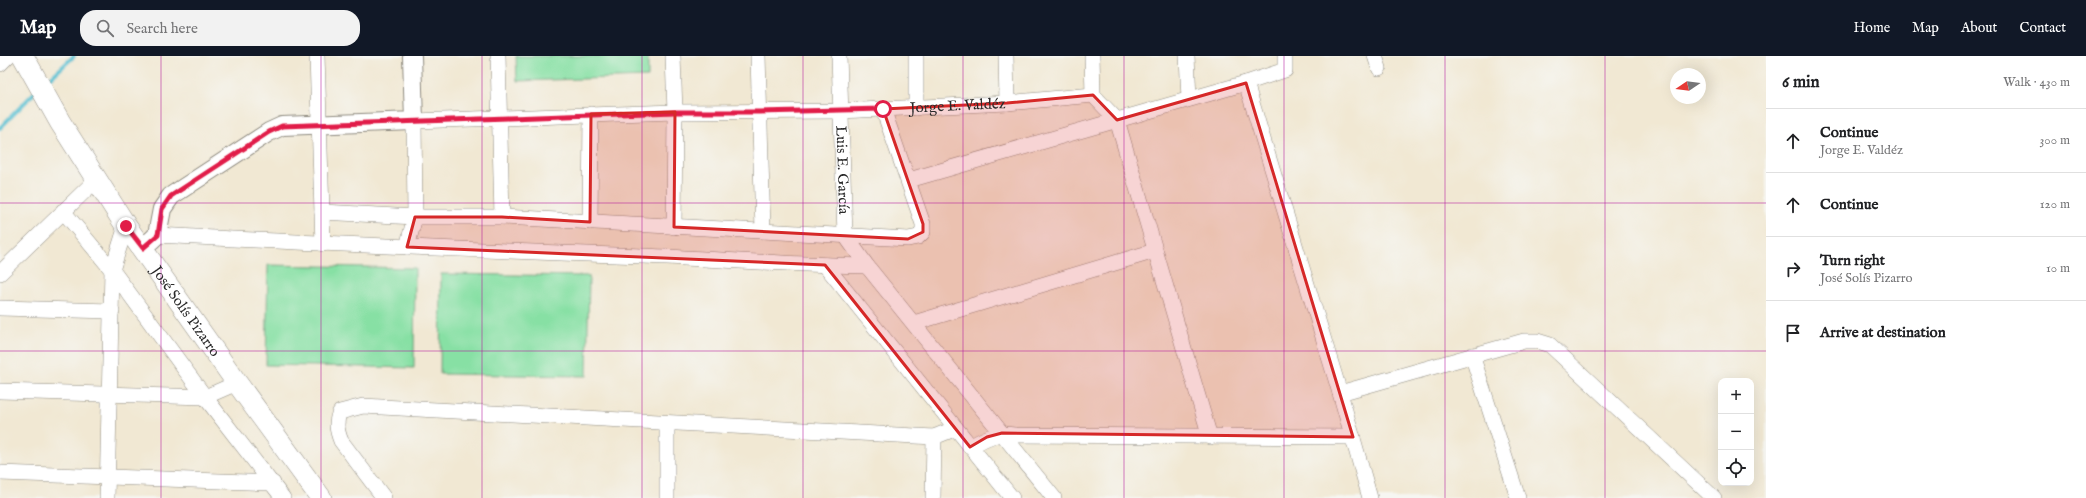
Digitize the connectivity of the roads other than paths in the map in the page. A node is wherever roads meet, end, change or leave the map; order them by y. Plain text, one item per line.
1 (18, 56) edge
2 (317, 56) edge
3 (412, 56) edge
4 (498, 56) edge
5 (673, 56) edge
6 (758, 56) edge
7 (839, 56) edge
8 (916, 56) edge
9 (1006, 56) edge
10 (1092, 56) edge
11 (1188, 56) edge
12 (1285, 56) edge
13 (0, 64) edge
14 (1246, 83) junction
15 (1093, 95) junction
16 (1189, 99) junction
17 (1007, 104) junction
18 (916, 108) junction
19 (883, 109) junction
20 (840, 111) junction
21 (675, 112) junction
22 (759, 112) junction
23 (591, 114) junction
24 (499, 118) junction
25 (1117, 120) junction
26 (414, 121) junction
27 (319, 125) junction
28 (97, 179) junction
29 (909, 180) junction
30 (63, 211) junction
31 (322, 212) junction
32 (415, 217) junction
33 (502, 217) junction
34 (590, 222) junction
35 (126, 226) junction
36 (674, 226) junction
37 (763, 231) junction
38 (845, 236) junction
39 (150, 241) junction
40 (323, 244) junction
41 (407, 247) junction
42 (1155, 251) junction
43 (825, 265) junction
44 (867, 266) junction
45 (112, 270) junction
46 (0, 273) edge
47 (0, 308) edge
48 (112, 311) junction
49 (914, 324) junction
50 (1472, 355) junction
51 (237, 383) junction
52 (0, 391) edge
53 (1340, 393) junction
54 (110, 396) junction
55 (205, 397) junction
56 (667, 424) junction
57 (954, 429) junction
58 (1002, 433) junction
59 (934, 437) junction
60 (1210, 437) junction
61 (1353, 437) junction
62 (970, 447) junction
63 (0, 473) edge
64 (108, 477) junction
65 (272, 483) junction
66 (107, 498) edge
67 (283, 498) edge
68 (321, 498) edge
69 (384, 498) edge
70 (667, 498) edge
71 (934, 498) edge
72 (1012, 498) edge
73 (1054, 498) edge
74 (1370, 498) edge
75 (1518, 498) edge
76 (1714, 498) edge

1 - 13 street
1 - 28 main road, José Solís Pizarro
2 - 27 street
3 - 26 street
4 - 24 street
5 - 21 street
6 - 22 street
7 - 20 street, Luis E. García
8 - 18 street
9 - 17 street
10 - 15 street
11 - 16 street
12 - 14 street
14 - 16 street
14 - 53 street
15 - 17 street, Jorge E. Valdéz
15 - 25 street
16 - 25 street
17 - 18 street, Jorge E. Valdéz
18 - 19 street, Jorge E. Valdéz
19 - 20 street, Jorge E. Valdéz
19 - 29 street
20 - 22 street, Jorge E. Valdéz
20 - 38 street, Luis E. García
21 - 22 street, Jorge E. Valdéz
21 - 23 street, Jorge E. Valdéz
21 - 36 street
22 - 37 street
23 - 24 street, Jorge E. Valdéz
23 - 34 street
24 - 26 street, Jorge E. Valdéz
24 - 33 street
25 - 29 street
25 - 42 street
26 - 27 street, Jorge E. Valdéz
26 - 32 street
27 - 31 street
27 - 39 street, Jorge E. Valdéz
28 - 30 street
28 - 35 main road, José Solís Pizarro
29 - 38 street
30 - 45 street
30 - 46 street
31 - 32 street
31 - 40 street
32 - 33 street
32 - 41 street
33 - 34 street
34 - 36 street
35 - 39 main road, José Solís Pizarro
35 - 45 street
36 - 37 street
37 - 38 street
38 - 44 street
39 - 40 street
39 - 51 main road, José Solís Pizarro
40 - 41 street
41 - 43 street
42 - 49 street
42 - 60 street
43 - 44 street
43 - 57 street
44 - 49 street
45 - 48 street
45 - 55 street
47 - 48 street
48 - 54 street
49 - 58 street
50 - 53 street
50 - 75 street
50 - 76 street
51 - 55 street
51 - 68 main road, José Solís Pizarro
52 - 54 street
53 - 61 street
54 - 55 street
54 - 64 street
55 - 65 street
56 - 59 street
56 - 69 street
56 - 70 street
57 - 59 street
57 - 62 street
58 - 60 street
58 - 62 street
58 - 73 street
59 - 71 street
60 - 61 street
61 - 74 street
62 - 72 street
63 - 64 street
64 - 65 street
64 - 66 street
65 - 67 street

